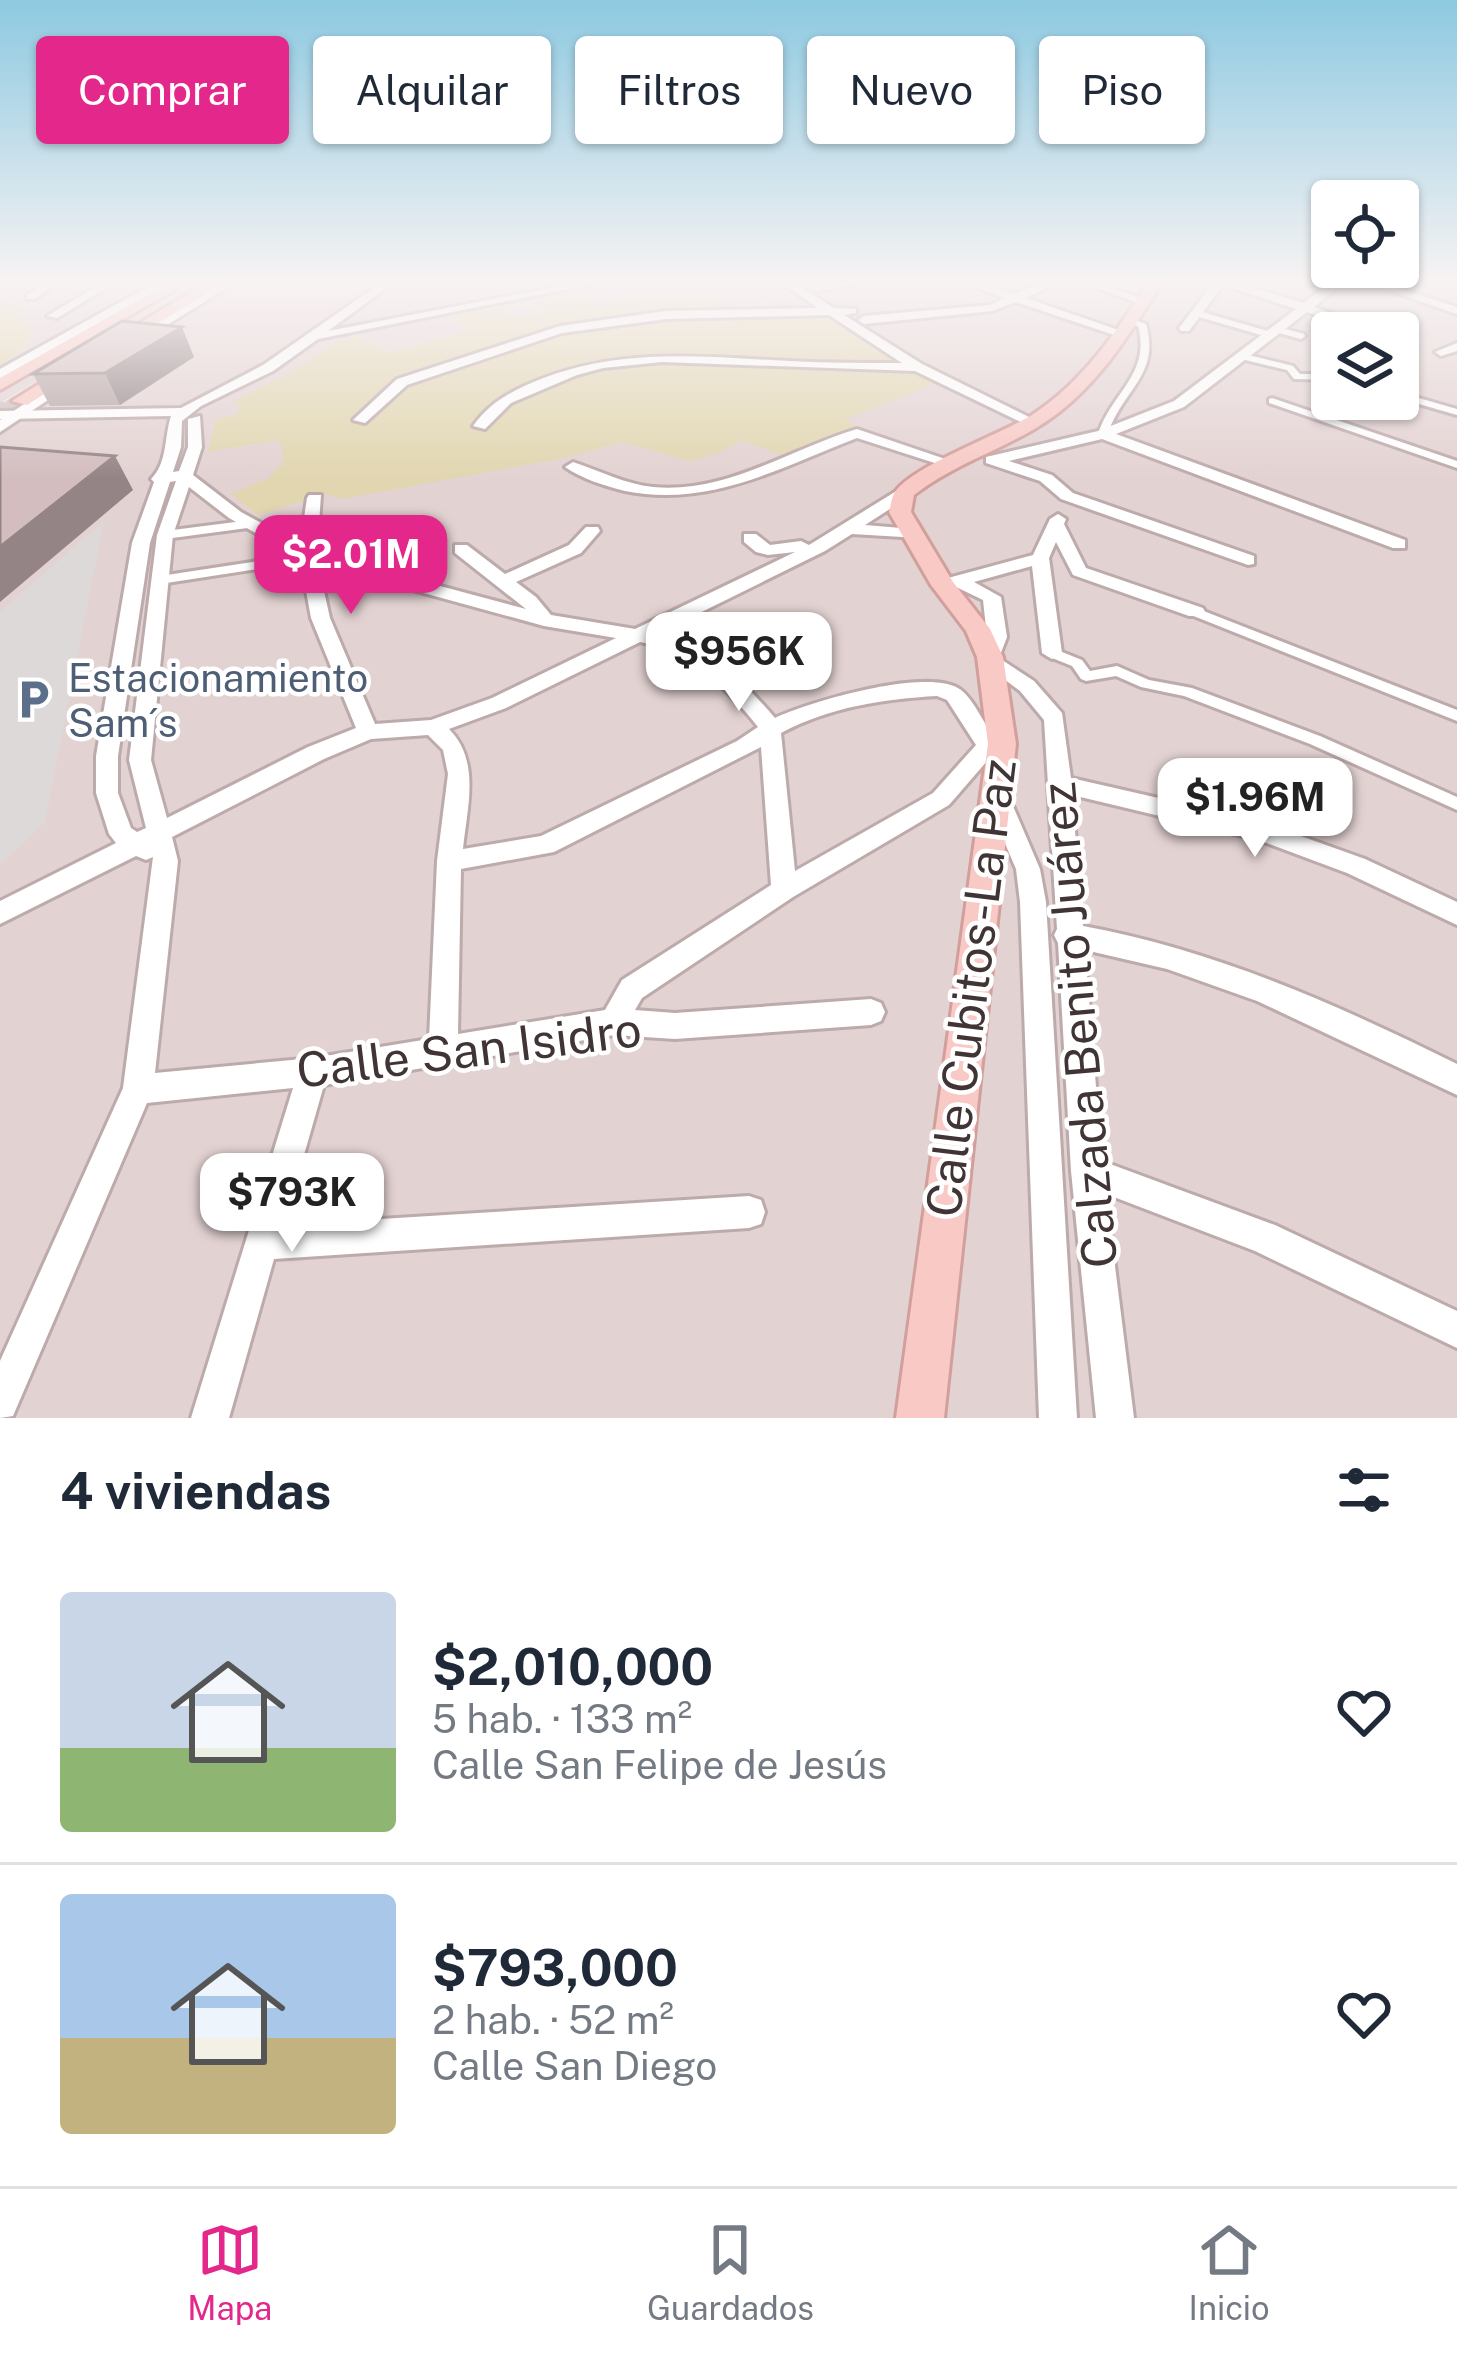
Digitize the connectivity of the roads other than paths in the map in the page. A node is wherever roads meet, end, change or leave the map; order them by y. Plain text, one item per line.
1 (54, 347) edge
2 (114, 347) edge
3 (115, 347) edge
4 (297, 347) edge
5 (313, 347) edge
6 (508, 347) edge
7 (887, 347) edge
8 (912, 347) edge
9 (1110, 347) edge
10 (1147, 347) edge
11 (1251, 347) edge
12 (1457, 347) edge
13 (108, 351) joint
14 (1441, 352) dead end
15 (1240, 356) junction
16 (91, 362) joint
17 (917, 367) junction
18 (2, 376) tunnel mouth
19 (1311, 377) edge
20 (1272, 401) dead end
21 (1419, 401) edge
22 (1457, 412) edge
23 (6, 416) edge
24 (188, 416) junction
25 (360, 420) dead end
26 (1037, 420) junction
27 (480, 425) dead end
28 (1103, 434) junction
29 (958, 459) junction
30 (994, 460) junction
31 (1457, 465) edge
32 (573, 467) dead end
33 (183, 475) junction
34 (159, 478) junction
35 (904, 494) junction
36 (1067, 496) junction
37 (315, 498) dead end
38 (251, 524) junction
39 (1055, 524) junction
40 (854, 529) junction
41 (592, 532) dead end
42 (913, 534) junction
43 (165, 535) junction
44 (750, 538) dead end
45 (1400, 544) dead end
46 (819, 547) junction
47 (460, 549) dead end
48 (311, 557) junction
49 (1040, 557) junction
50 (1248, 560) dead end
51 (160, 580) junction
52 (504, 581) junction
53 (951, 583) junction
54 (1196, 612) joint
55 (544, 620) junction
56 (640, 634) junction
57 (1052, 653) joint
58 (990, 660) junction
59 (1457, 716) edge
60 (433, 727) junction
61 (770, 727) junction
62 (368, 732) junction
63 (995, 745) junction
64 (1060, 784) junction
65 (998, 798) junction
66 (1457, 804) edge
67 (135, 844) junction
68 (163, 845) junction
69 (449, 861) junction
70 (784, 890) junction
71 (0, 913) edge
72 (1457, 914) edge
73 (1067, 935) junction
74 (871, 1012) dead end
75 (614, 1022) junction
76 (443, 1049) junction
77 (313, 1072) junction
78 (1457, 1080) edge
79 (138, 1089) junction
80 (1087, 1172) junction
81 (749, 1212) dead end
82 (260, 1243) junction
83 (1457, 1330) edge
84 (0, 1402) edge
85 (210, 1418) edge
86 (920, 1418) edge
87 (1058, 1418) edge
88 (1114, 1418) edge

1 - 18 main road
2 - 13 main road
3 - 13 street
4 - 24 street
5 - 24 street
6 - 25 street
7 - 17 street
8 - 26 street
9 - 26 main road
10 - 28 street
11 - 15 street
12 - 14 street
15 - 19 street
15 - 28 street
16 - 23 main road
16 - 23 street
17 - 26 street
17 - 27 street
20 - 31 street
21 - 22 street
23 - 24 street
24 - 33 street
24 - 34 street
26 - 29 main road
28 - 30 street
28 - 45 street
29 - 30 street
29 - 32 street
29 - 35 main road
30 - 36 street
33 - 34 street
33 - 38 street
33 - 43 street
34 - 67 street
35 - 40 street
35 - 42 main road, Calle Cubitos-La Paz
36 - 39 street
36 - 50 street
37 - 48 street
38 - 43 street
38 - 48 street
39 - 49 street
39 - 54 street
40 - 42 street
40 - 46 street
41 - 52 street
42 - 53 main road, Calle Cubitos-La Paz
43 - 51 street
44 - 46 street
46 - 56 street
47 - 52 street
48 - 51 street
48 - 55 street
48 - 62 street
49 - 53 street
49 - 57 street
51 - 68 street
52 - 55 street
53 - 58 main road, Calle Cubitos-La Paz
54 - 59 street
55 - 56 street
56 - 60 street
56 - 61 street
57 - 66 street
58 - 63 main road, Calle Cubitos-La Paz
58 - 64 street, Calzada Benito Juárez
60 - 62 street
60 - 69 street
61 - 63 street
61 - 69 street
61 - 70 street
62 - 68 street
63 - 65 main road, Calle Cubitos-La Paz
63 - 70 street
64 - 72 street
64 - 73 street, Calzada Benito Juárez
65 - 86 main road, Calle Cubitos-La Paz
65 - 87 street
67 - 68 street
67 - 71 street
68 - 79 street
69 - 76 street
70 - 75 street
73 - 78 street
73 - 80 street, Calzada Benito Juárez
74 - 75 street, Calle San Isidro
75 - 76 street, Calle San Isidro
76 - 77 street, Calle San Isidro
77 - 79 street, Calle San Isidro
77 - 82 street
79 - 84 street
80 - 83 street
80 - 88 street, Calzada Benito Juárez
81 - 82 street
82 - 85 street

